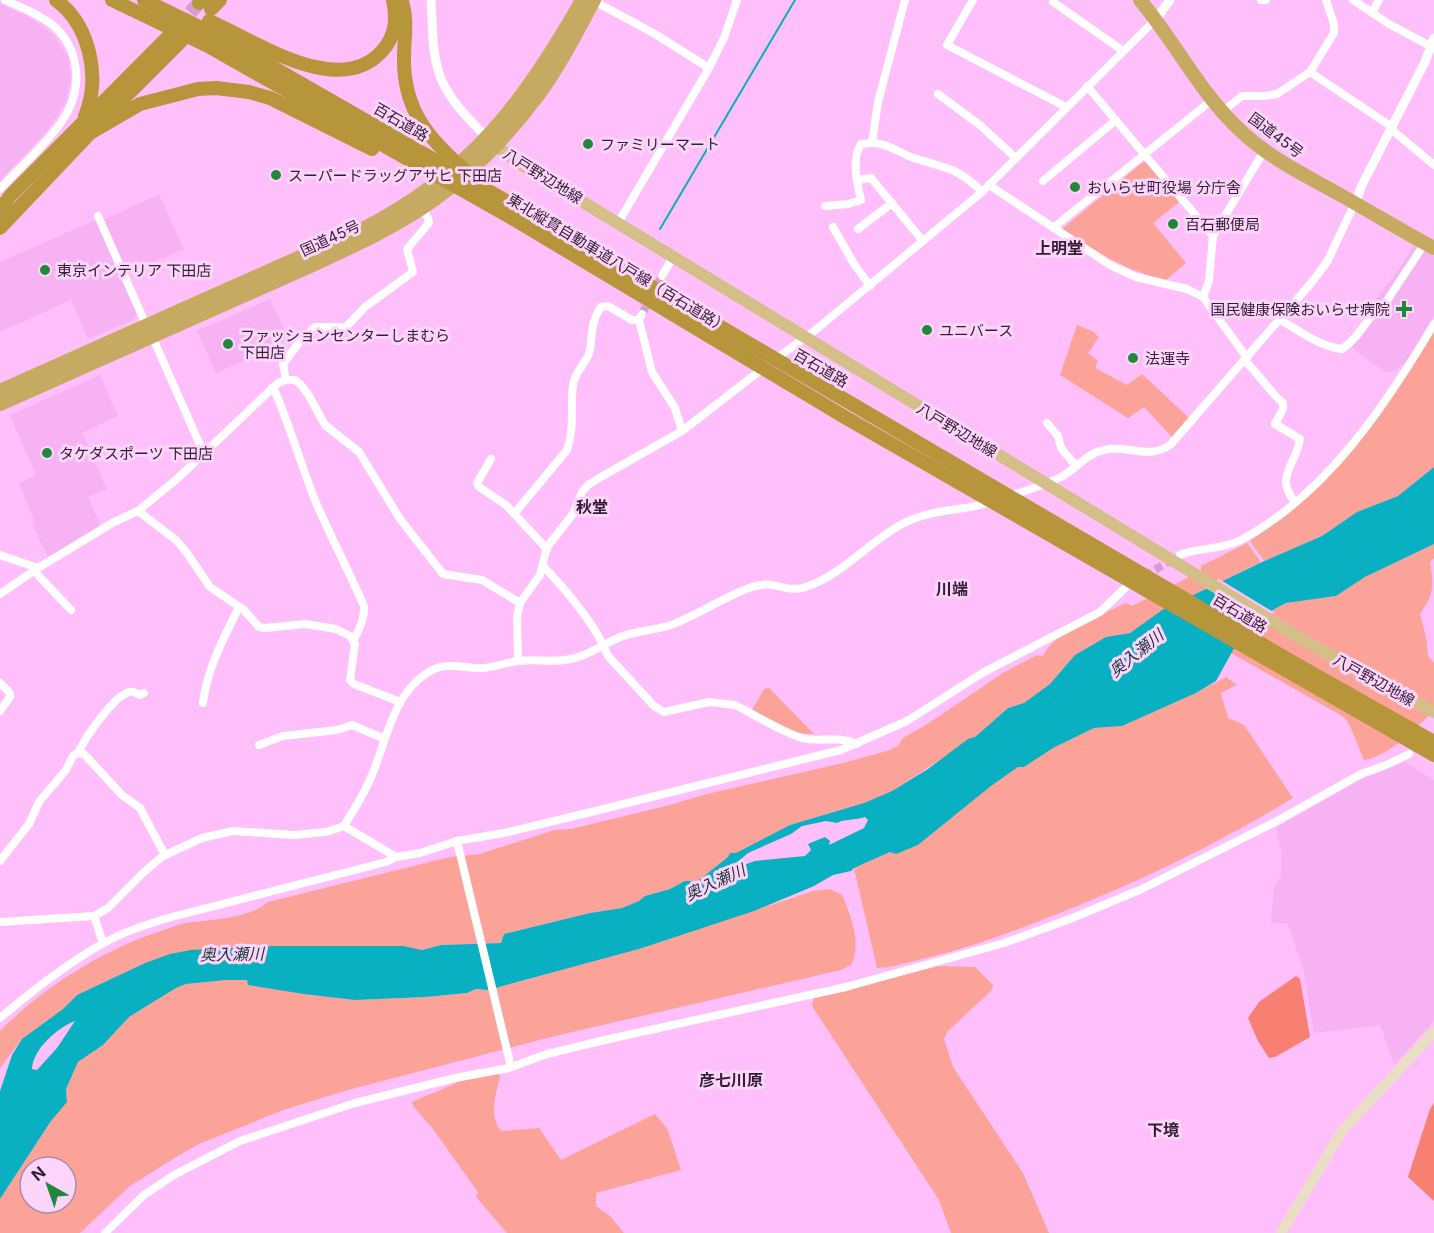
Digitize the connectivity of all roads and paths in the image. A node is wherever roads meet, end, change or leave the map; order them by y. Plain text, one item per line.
1 (4, 0) edge
2 (56, 0) edge
3 (112, 0) edge
4 (144, 0) edge
5 (154, 0) edge
6 (393, 0) edge
7 (401, 0) edge
8 (431, 0) edge
9 (590, 0) edge
10 (737, 0) edge
11 (905, 0) edge
12 (973, 0) edge
13 (1054, 0) edge
14 (1140, 0) edge
15 (1170, 0) edge
16 (1326, 0) edge
17 (1353, 0) edge
18 (1379, 0) edge
19 (1372, 13) junction
20 (1156, 19) junction
21 (177, 36) junction
22 (1433, 44) edge
23 (1122, 50) junction
24 (709, 68) junction
25 (1310, 72) junction
26 (1087, 86) junction
27 (938, 94) dead end
28 (1212, 100) junction
29 (1066, 107) junction
30 (1222, 112) junction
31 (83, 120) junction
32 (1116, 120) junction
33 (1391, 128) junction
34 (90, 133) junction
35 (491, 142) junction
36 (872, 143) junction
37 (1264, 151) junction
38 (1145, 155) junction
39 (1017, 158) junction
40 (1434, 165) edge
41 (437, 168) junction
42 (856, 180) junction
43 (1044, 181) dead end
44 (989, 185) junction
45 (469, 187) junction
46 (0, 189) edge
47 (982, 192) junction
48 (892, 203) junction
49 (1355, 203) junction
50 (825, 206) dead end
51 (422, 208) junction
52 (0, 210) edge
53 (98, 216) dead end
54 (618, 223) junction
55 (833, 227) dead end
56 (0, 228) edge
57 (1053, 228) junction
58 (858, 229) dead end
59 (1213, 236) junction
60 (923, 241) junction
61 (1430, 245) edge
62 (673, 257) junction
63 (662, 276) tunnel mouth
64 (870, 285) junction
65 (1203, 297) junction
66 (1280, 320) junction
67 (1434, 324) edge
68 (149, 332) junction
69 (805, 337) junction
70 (760, 359) junction
71 (1246, 360) junction
72 (779, 370) junction
73 (286, 380) junction
74 (273, 387) junction
75 (0, 391) edge
76 (0, 404) edge
77 (1047, 423) dead end
78 (682, 431) junction
79 (204, 454) junction
80 (491, 459) dead end
81 (1076, 466) junction
82 (1295, 502) junction
83 (138, 511) junction
84 (514, 514) junction
85 (547, 549) junction
86 (0, 555) edge
87 (1180, 555) tunnel mouth
88 (543, 566) junction
89 (36, 570) junction
90 (1125, 588) dead end
91 (1157, 589) junction
92 (0, 594) edge
93 (520, 603) junction
94 (239, 607) junction
95 (71, 610) dead end
96 (354, 639) junction
97 (604, 646) junction
98 (518, 661) junction
99 (0, 683) edge
100 (144, 693) dead end
101 (400, 702) junction
102 (203, 703) dead end
103 (0, 711) edge
104 (1434, 712) edge
105 (1408, 735) junction
106 (385, 739) junction
107 (1434, 742) edge
108 (857, 744) junction
109 (259, 745) dead end
110 (78, 753) junction
111 (1409, 754) dead end
112 (1434, 755) edge
113 (344, 826) junction
114 (458, 844) junction
115 (165, 855) junction
116 (396, 857) junction
117 (0, 861) edge
118 (94, 916) junction
119 (0, 922) edge
120 (103, 943) junction
121 (0, 1018) edge
122 (1434, 1032) edge
123 (512, 1064) junction
124 (105, 1233) edge
125 (1281, 1233) edge

1 - 46 street
2 - 31 highway
3 - 21 highway, 百石道路
4 - 41 highway, 百石道路
5 - 6 highway
7 - 41 highway
8 - 35 street
9 - 24 street
9 - 35 highway, 国道45号
10 - 24 street
11 - 36 street
12 - 29 street
13 - 23 street
14 - 20 highway, 国道45号
15 - 20 street
16 - 25 street
17 - 19 street
18 - 19 street
19 - 22 street
20 - 23 street
20 - 28 highway, 国道45号
21 - 31 highway
21 - 34 highway
21 - 41 highway, 百石道路
22 - 33 street
23 - 26 street
24 - 54 street
25 - 30 street
25 - 33 street
26 - 29 street
26 - 32 street
27 - 39 street
28 - 30 highway, 国道45号
28 - 38 street
29 - 39 street
30 - 37 highway, 国道45号
31 - 52 highway
32 - 38 street
32 - 43 street
33 - 40 street
33 - 49 street
34 - 41 highway
34 - 56 highway
35 - 51 highway, 国道45号
35 - 54 main road, 八戸野辺地線
35 - 68 highway, 国道45号
36 - 42 street
36 - 47 street
37 - 49 highway, 国道45号
37 - 59 street
38 - 57 street
38 - 59 street
39 - 44 street
41 - 45 highway
41 - 45 highway
42 - 48 street
42 - 50 street
44 - 47 street
44 - 57 street
45 - 70 highway, 東北縦貫自動車道八戸線（百石道路）
45 - 70 highway, 百石道路
47 - 60 street
48 - 58 street
48 - 60 street
49 - 61 highway, 国道45号
49 - 66 street
51 - 68 highway, 国道45号
51 - 73 street
53 - 68 street
54 - 62 main road, 八戸野辺地線
55 - 64 street
57 - 65 street
59 - 65 street
60 - 64 street
61 - 66 street
62 - 63 street
62 - 69 main road, 八戸野辺地線
64 - 69 street
65 - 71 street
66 - 71 street
67 - 82 street
68 - 75 highway, 国道45号
68 - 76 highway, 国道45号
68 - 79 street
69 - 78 street
69 - 104 main road, 八戸野辺地線
70 - 72 highway, 百石道路
71 - 81 street
71 - 82 street
72 - 91 highway, 百石道路
72 - 91 highway, 百石道路
73 - 74 street
73 - 93 street
74 - 79 street
74 - 96 street
77 - 81 street
78 - 84 street
78 - 85 street
79 - 83 street
80 - 84 street
81 - 97 street
82 - 87 street
83 - 89 street
83 - 94 street
84 - 85 street
85 - 88 street
86 - 89 street
88 - 93 street
88 - 97 street
89 - 92 street
89 - 95 street
90 - 108 street
91 - 105 highway, 百石道路
93 - 98 street
94 - 96 street
94 - 102 street
96 - 101 street
97 - 98 street
97 - 108 street
98 - 101 street
99 - 103 street
100 - 110 street
101 - 106 street
105 - 107 highway, 百石道路
105 - 112 highway, 百石道路
106 - 109 street
106 - 113 street
108 - 114 street
110 - 115 street
110 - 117 street
111 - 123 street
113 - 115 street
113 - 116 street
114 - 116 street
114 - 123 street
115 - 118 street
116 - 120 street
118 - 119 street
118 - 120 street
120 - 121 street
122 - 125 main road
123 - 124 street

